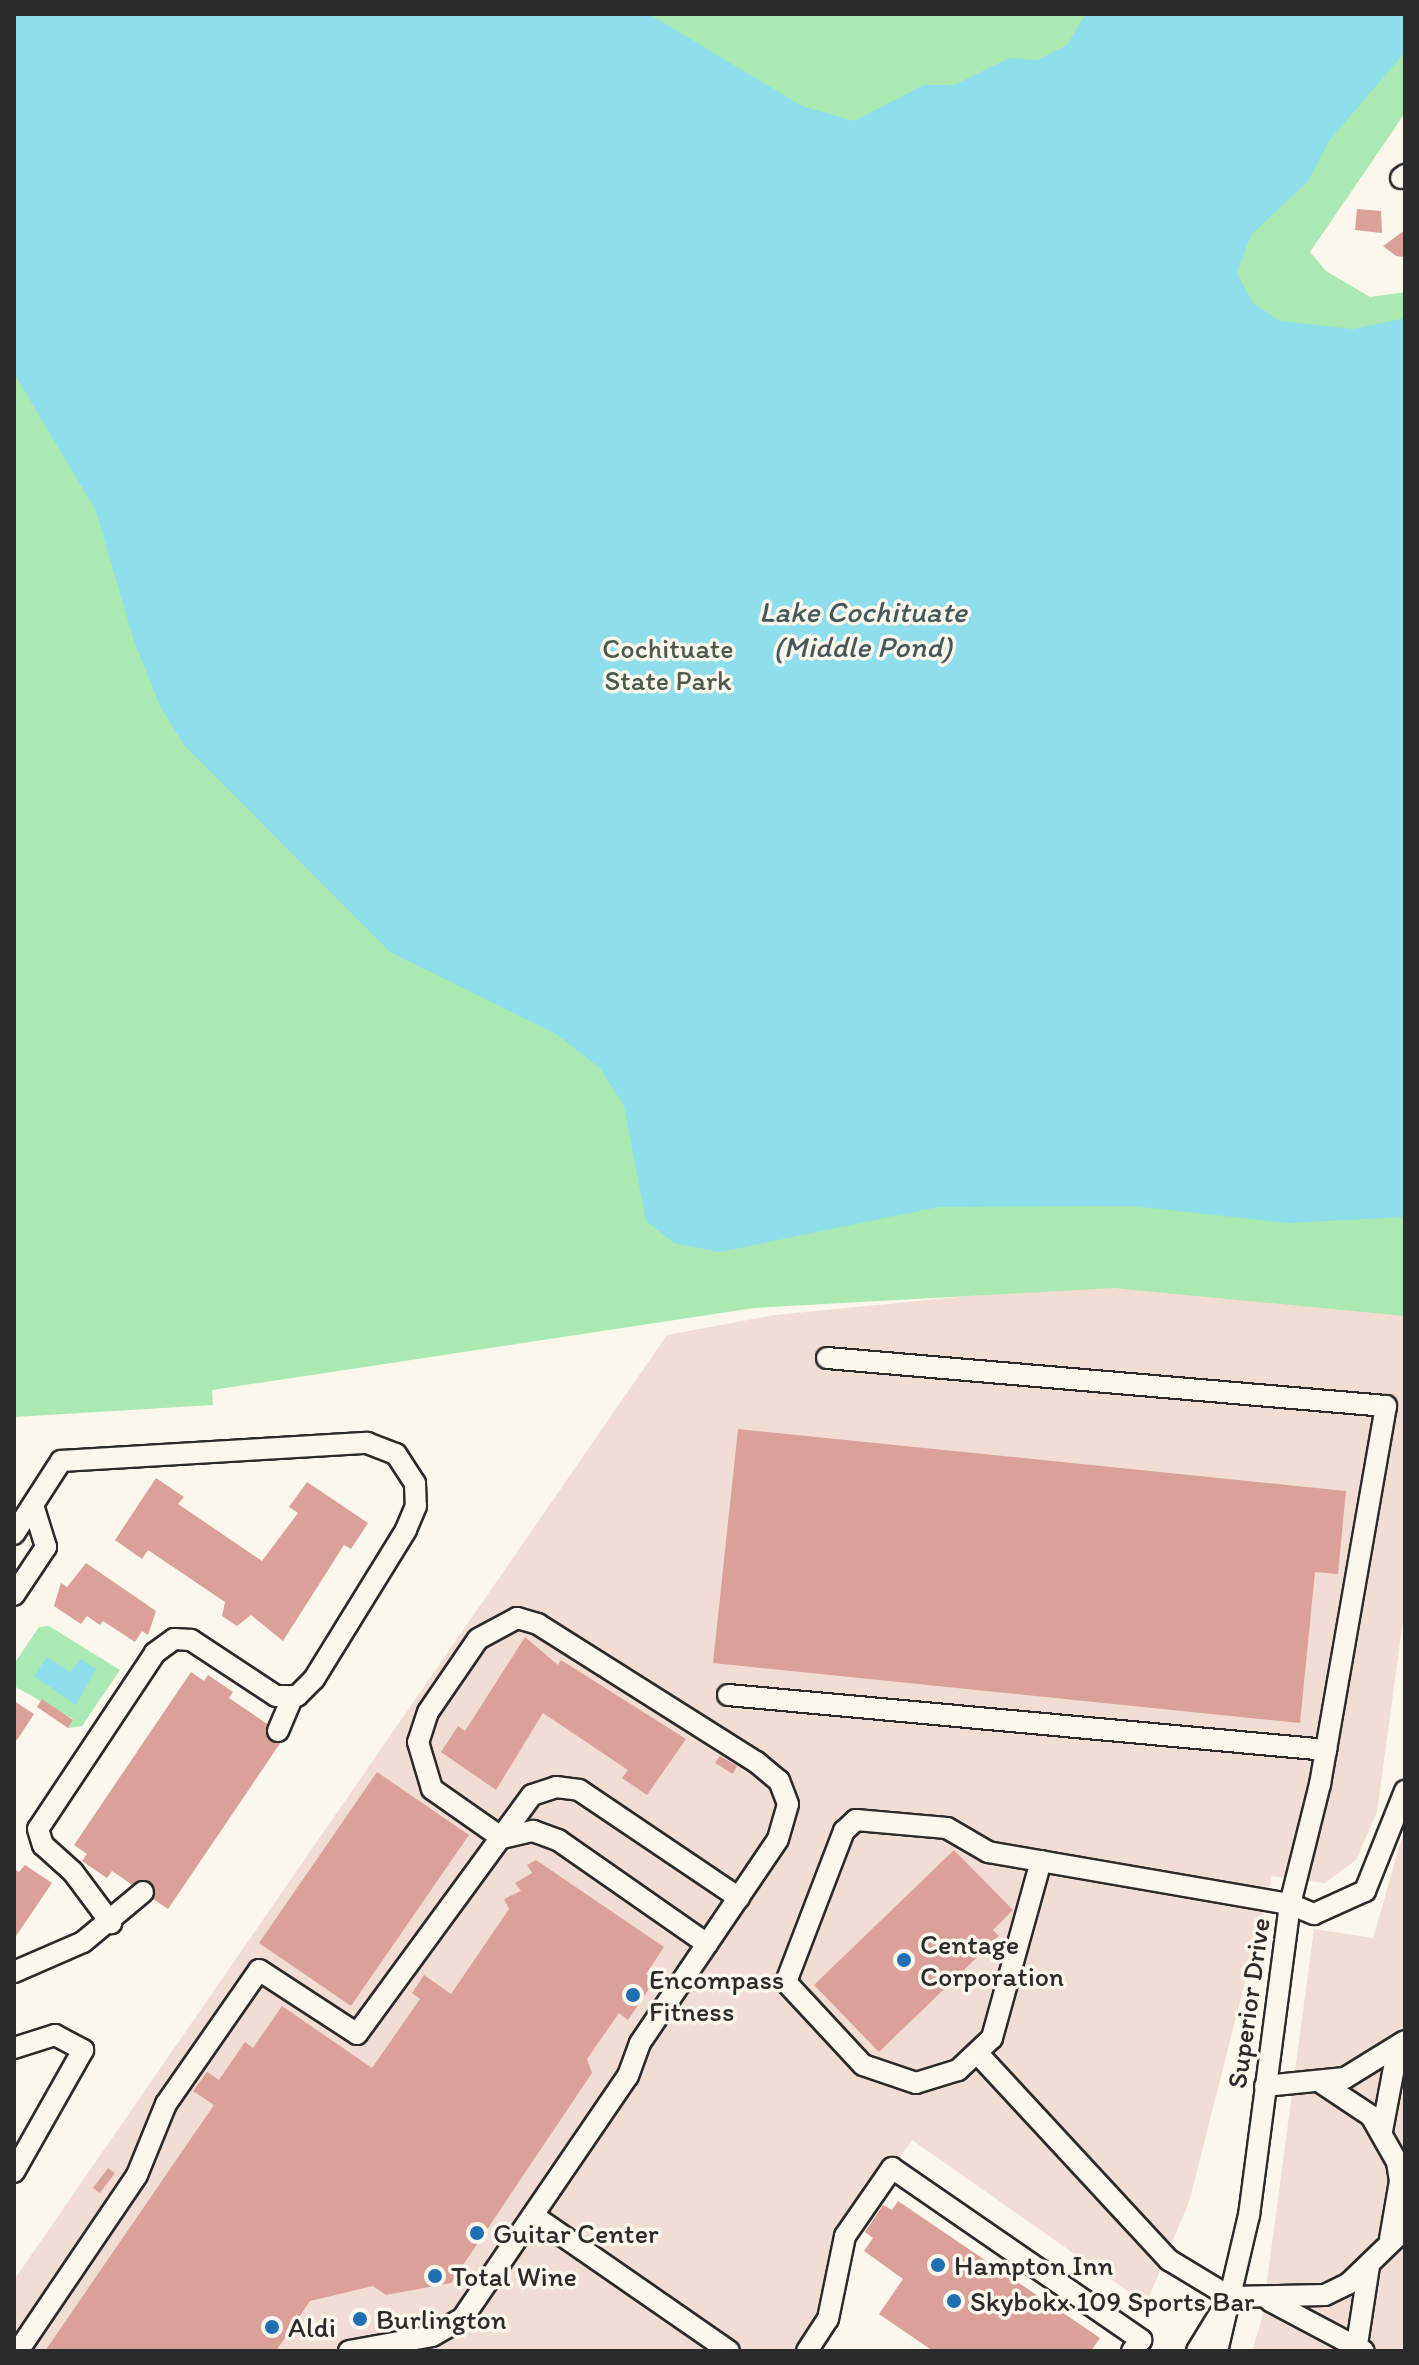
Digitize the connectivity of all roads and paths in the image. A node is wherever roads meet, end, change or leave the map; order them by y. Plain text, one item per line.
1 (827, 1358) dead end
2 (33, 1505) junction
3 (14, 1534) edge
4 (14, 1595) edge
5 (728, 1695) dead end
6 (292, 1698) junction
7 (278, 1731) dead end
8 (1326, 1750) junction
9 (1405, 1791) edge
10 (502, 1838) junction
11 (1041, 1861) junction
12 (143, 1892) dead end
13 (739, 1898) junction
14 (1290, 1904) junction
15 (111, 1923) junction
16 (707, 1944) junction
17 (14, 1972) edge
18 (1403, 2046) edge
19 (14, 2048) edge
20 (979, 2055) junction
21 (1323, 2084) junction
22 (1265, 2086) junction
23 (1382, 2131) junction
24 (1401, 2167) edge
25 (14, 2172) edge
26 (534, 2216) junction
27 (1397, 2234) edge
28 (1369, 2266) junction
29 (1230, 2297) junction
30 (1267, 2299) junction
31 (1359, 2350) edge
32 (18, 2351) edge
33 (349, 2351) edge
34 (729, 2351) edge
35 (807, 2351) edge
36 (1132, 2351) edge
37 (1197, 2351) edge
38 (1217, 2351) edge

1 - 8 street
2 - 3 street
2 - 4 street
2 - 6 street
5 - 8 street
6 - 7 street
6 - 15 street
8 - 14 street
9 - 14 street, Superior Drive
10 - 13 street
10 - 13 street
10 - 16 street
10 - 32 street
11 - 14 street
11 - 20 street
11 - 20 street
12 - 15 street
13 - 16 street
14 - 22 street, Superior Drive
15 - 17 street
16 - 26 street
18 - 21 street
18 - 23 street
19 - 25 street
20 - 29 street
21 - 22 street
21 - 23 street
22 - 29 street, Superior Drive
23 - 24 street
24 - 27 street
26 - 33 street
26 - 34 street
27 - 28 street
28 - 30 street
28 - 31 street
29 - 30 street
29 - 37 street, Superior Drive
29 - 38 street, Superior Drive
30 - 31 street
35 - 36 street

